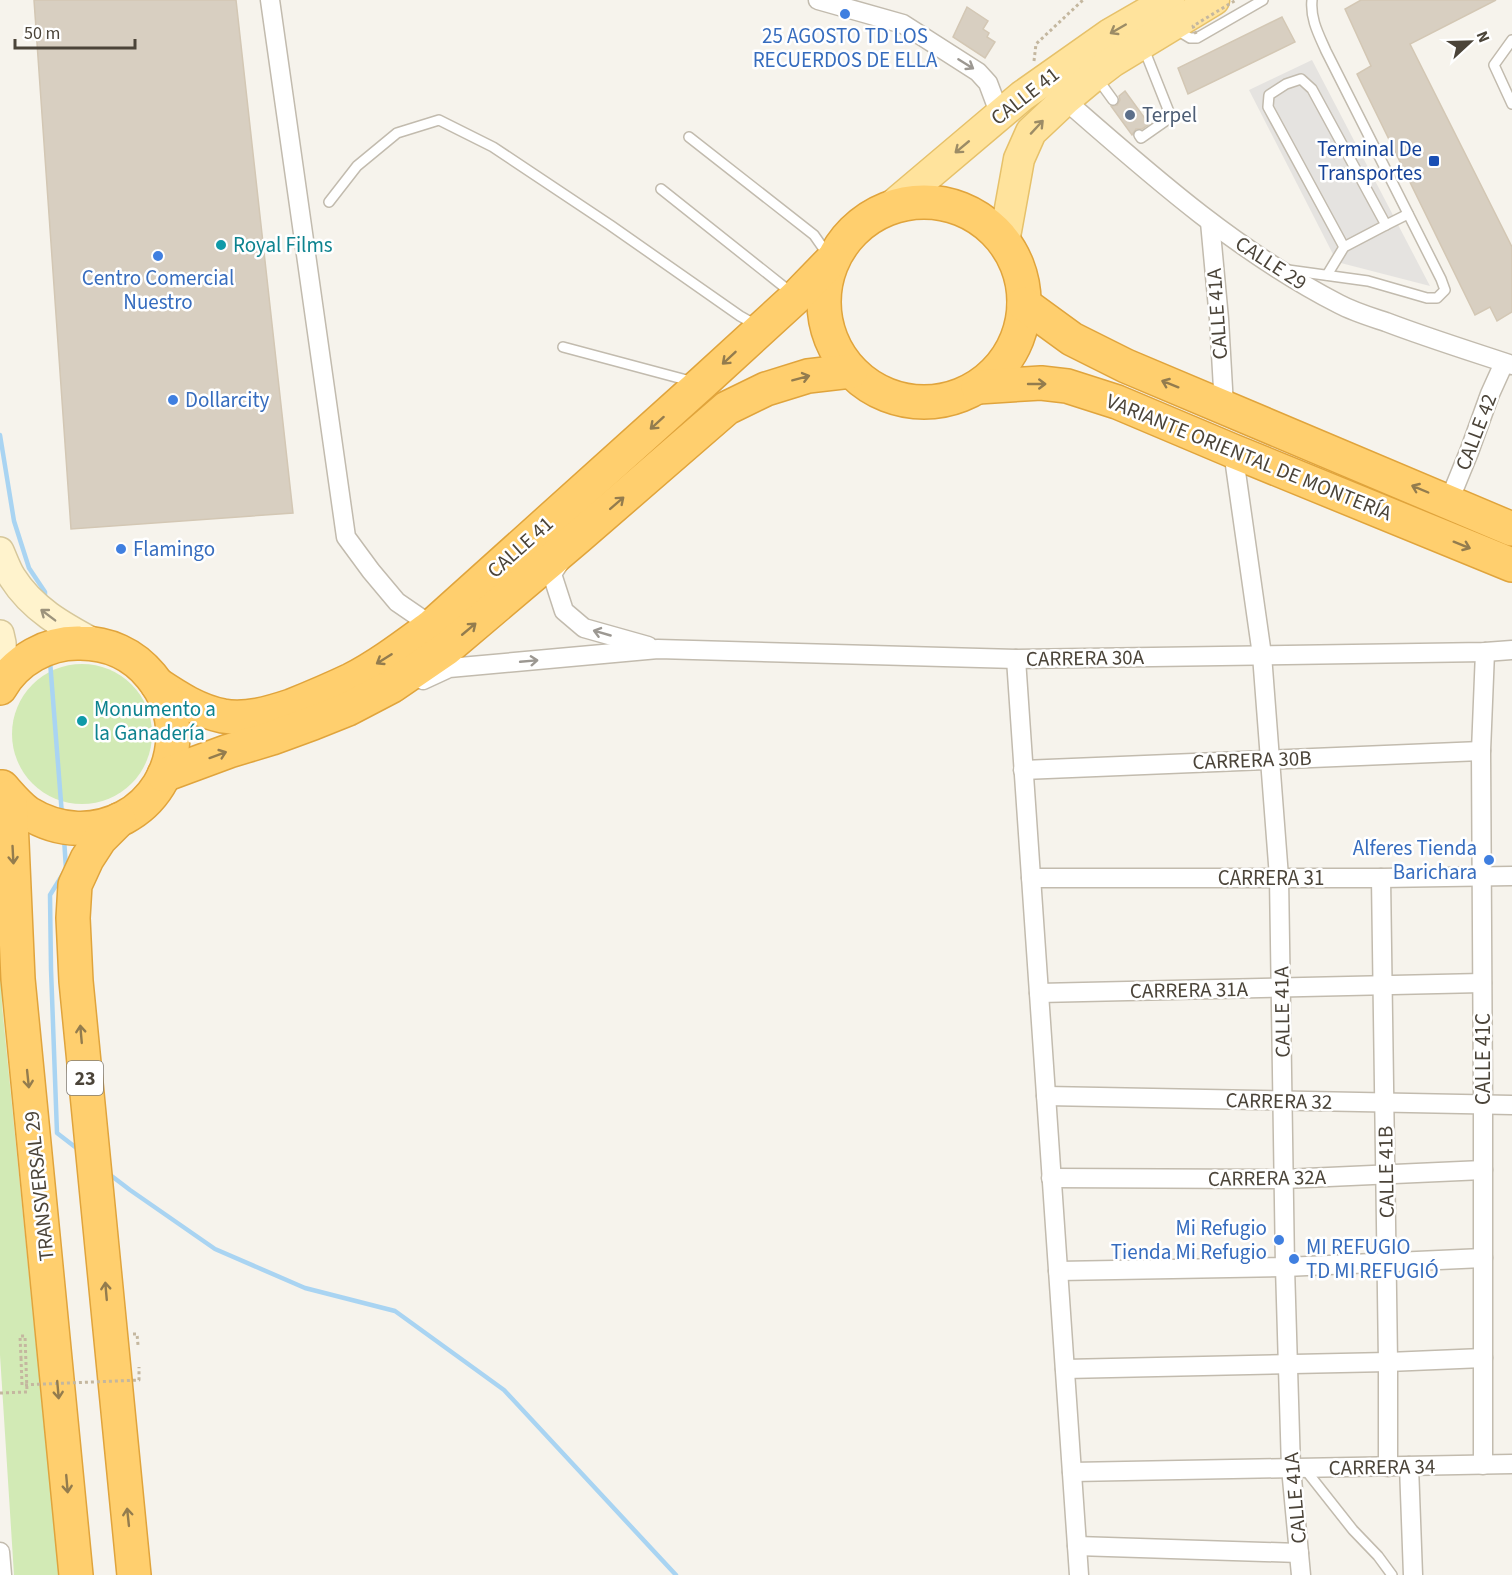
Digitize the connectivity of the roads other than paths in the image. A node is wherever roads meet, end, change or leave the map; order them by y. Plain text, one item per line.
1 (270, 0) edge
2 (818, 0) edge
3 (1214, 0) edge
4 (1263, 0) edge
5 (1312, 0) edge
6 (1178, 20) edge
7 (1512, 40) edge
8 (1142, 44) junction
9 (1095, 75) junction
10 (1057, 89) junction
11 (1113, 100) dead end
12 (1512, 104) edge
13 (1000, 115) junction
14 (689, 136) dead end
15 (1125, 152) junction
16 (661, 189) dead end
17 (329, 202) dead end
18 (892, 206) junction
19 (1408, 214) junction
20 (1210, 222) junction
21 (1386, 225) junction
22 (1004, 242) junction
23 (1344, 247) junction
24 (832, 260) junction
25 (1277, 269) junction
26 (1327, 275) junction
27 (796, 297) junction
28 (1024, 304) junction
29 (761, 329) junction
30 (563, 347) dead end
31 (1509, 360) edge
32 (851, 370) junction
33 (701, 384) junction
34 (978, 387) junction
35 (1224, 406) junction
36 (1233, 452) junction
37 (1449, 501) junction
38 (1512, 529) edge
39 (577, 537) junction
40 (0, 551) edge
41 (1512, 565) edge
42 (432, 626) junction
43 (0, 634) edge
44 (95, 643) junction
45 (658, 649) junction
46 (1512, 650) edge
47 (1485, 652) junction
48 (1262, 656) junction
49 (1016, 659) junction
50 (2, 684) edge
51 (157, 684) junction
52 (313, 723) junction
53 (1481, 751) junction
54 (1270, 760) junction
55 (1023, 770) junction
56 (164, 776) junction
57 (5, 790) edge
58 (119, 820) junction
59 (1512, 876) edge
60 (1031, 878) junction
61 (1279, 878) junction
62 (1381, 878) junction
63 (1482, 878) junction
64 (1482, 983) junction
65 (1383, 986) junction
66 (1281, 988) junction
67 (1039, 993) junction
68 (1046, 1096) junction
69 (1282, 1101) junction
70 (1385, 1102) junction
71 (1483, 1104) junction
72 (1512, 1105) edge
73 (1483, 1170) junction
74 (1386, 1175) junction
75 (1052, 1178) junction
76 (1284, 1179) junction
77 (1483, 1258) junction
78 (1387, 1263) junction
79 (1286, 1267) junction
80 (1058, 1271) junction
81 (1484, 1358) junction
82 (1388, 1362) junction
83 (1288, 1363) junction
84 (1065, 1369) junction
85 (1512, 1464) edge
86 (1482, 1465) junction
87 (1409, 1466) junction
88 (1388, 1467) junction
89 (1297, 1468) junction
90 (1072, 1472) junction
91 (1077, 1546) junction
92 (0, 1552) edge
93 (1299, 1553) junction
94 (2, 1575) edge
95 (76, 1575) edge
96 (134, 1575) edge
97 (1079, 1575) edge
98 (1301, 1575) edge
99 (1392, 1575) edge
100 (1413, 1575) edge

1 - 42 street
2 -> 13 street
3 - 6 main road, CALLE 41
4 - 6 lane
5 - 19 lane
6 - 8 main road, CALLE 41
6 -> 10 main road, CALLE 41
7 - 12 lane
8 - 9 main road, CALLE 41
8 - 15 lane
9 - 10 main road, CALLE 41
9 - 11 lane
10 - 13 main road, CALLE 41
10 - 15 street, CALLE 29
22 -> 10 main road, CALLE 41
13 -> 18 main road, CALLE 41
14 - 24 lane
15 - 20 street, CALLE 29
16 - 27 lane
17 - 29 lane
18 - 22 highway
18 - 24 highway
19 - 21 lane
19 - 26 lane
20 - 25 street, CALLE 29
20 - 35 street, CALLE 41A
21 - 23 lane
21 - 23 lane
22 - 28 highway
23 - 26 lane
24 - 27 highway, CALLE 41
24 - 32 highway
25 - 26 lane
25 - 31 street, CALLE 29
27 - 29 highway, CALLE 41
28 - 34 highway
35 -> 28 highway, VARIANTE ORIENTAL DE MONTERÍA
29 -> 33 highway, CALLE 41
30 - 33 lane
31 - 37 street, CALLE 42
32 - 34 highway
39 -> 32 highway, CALLE 41
33 -> 42 highway, CALLE 41
34 -> 36 highway, VARIANTE ORIENTAL DE MONTERÍA
37 -> 35 highway, VARIANTE ORIENTAL DE MONTERÍA
36 -> 41 highway, VARIANTE ORIENTAL DE MONTERÍA
36 - 48 street, CALLE 41A
37 - 38 highway, VARIANTE ORIENTAL DE MONTERÍA
45 -> 39 street
52 -> 39 highway, CALLE 41
44 -> 40 main road
42 -> 51 highway, CALLE 41
43 - 50 main road
44 - 50 highway, 23
44 - 51 highway, 23
45 - 49 street, CARRERA 30A
52 -> 45 street
46 - 47 street, CARRERA 30A
47 - 48 street, CARRERA 30A
47 - 53 street, CALLE 41C
48 - 49 street, CARRERA 30A
48 - 54 street, CALLE 41A
49 - 55 street
51 - 56 highway, 23
56 -> 52 highway, CALLE 41
53 - 54 street, CARRERA 30B
53 - 63 street, CALLE 41C
54 - 55 street, CARRERA 30B
54 - 61 street, CALLE 41A
55 - 60 street
56 - 58 highway, 23
57 - 58 highway, 23
57 -> 95 highway, TRANSVERSAL 29 / 23
96 -> 58 highway, 23
59 - 63 street, CARRERA 31
60 - 61 street, CARRERA 31
60 - 67 street
61 - 62 street, CARRERA 31
61 - 66 street, CALLE 41A
62 - 63 street, CARRERA 31
62 - 65 street, CALLE 41B
63 - 64 street, CALLE 41C
64 - 65 street, CARRERA 31A
64 - 71 street, CALLE 41C
65 - 66 street, CARRERA 31A
65 - 70 street, CALLE 41B
66 - 67 street, CARRERA 31A
66 - 69 street, CALLE 41A
67 - 68 street
68 - 69 street, CARRERA 32
68 - 75 street
69 - 70 street, CARRERA 32
69 - 76 street, CALLE 41A
70 - 71 street, CARRERA 32
70 - 74 street, CALLE 41B
71 - 72 street, CARRERA 32
71 - 73 street, CALLE 41C
73 - 74 street, CARRERA 32A
73 - 77 street, CALLE 41C
74 - 76 street, CARRERA 32A
74 - 78 street, CALLE 41B
75 - 76 street, CARRERA 32A
75 - 80 street
76 - 79 street, CALLE 41A
77 - 78 street
77 - 81 street, CALLE 41C
78 - 79 street
78 - 82 street, CALLE 41B
79 - 80 street
79 - 83 street, CALLE 41A
80 - 84 street
81 - 82 street
81 - 86 street, CALLE 41C
82 - 83 street
82 - 88 street, CALLE 41B
83 - 84 street
83 - 89 street, CALLE 41A
84 - 90 street
85 - 86 street, CARRERA 34
86 - 87 street, CARRERA 34
87 - 88 street, CARRERA 34
87 - 100 street
88 - 89 street, CARRERA 34
89 - 90 street, CARRERA 34
89 - 93 street, CALLE 41A
89 - 99 lane
90 - 91 street
91 - 93 street
91 - 97 street
92 - 94 street
93 - 98 street, CALLE 41A

